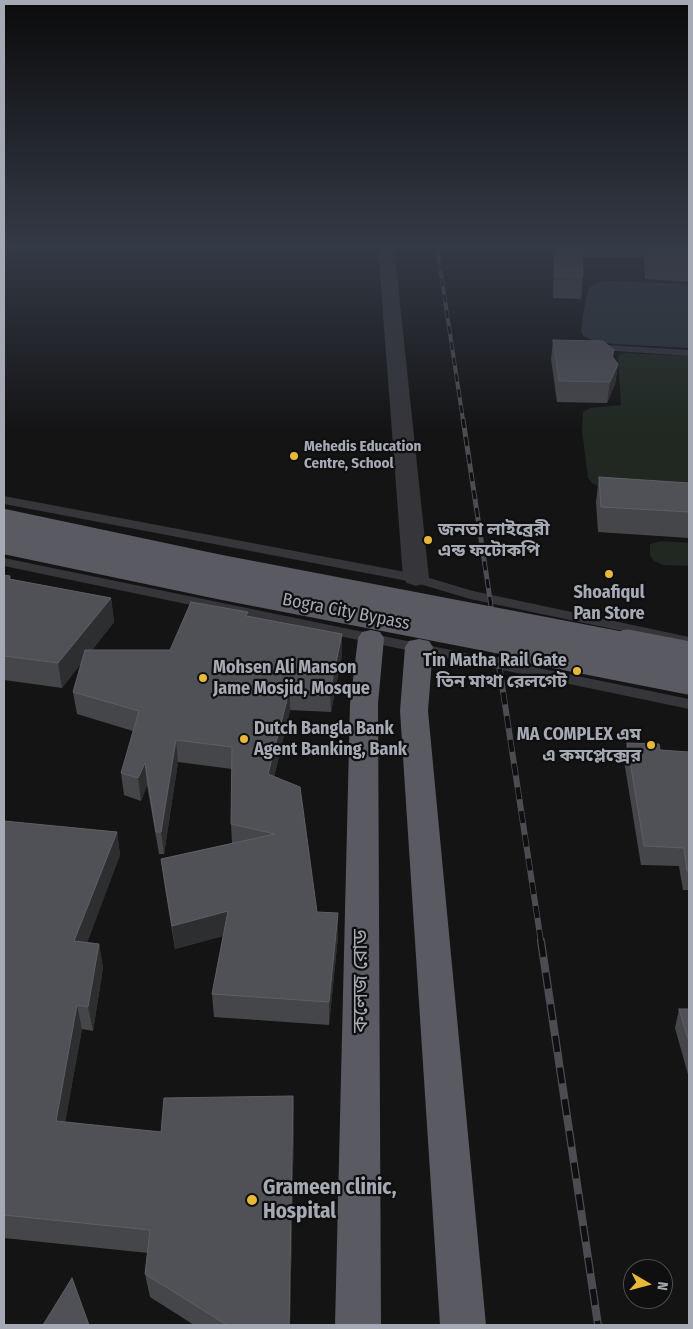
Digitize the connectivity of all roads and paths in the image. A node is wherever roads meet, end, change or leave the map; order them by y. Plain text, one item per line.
1 (392, 309) edge
2 (577, 346) edge
3 (689, 354) edge
4 (4, 500) edge
5 (4, 521) edge
6 (4, 542) edge
7 (4, 562) edge
8 (416, 578) junction
9 (689, 641) edge
10 (395, 643) junction
11 (689, 657) edge
12 (689, 679) edge
13 (689, 704) edge
14 (358, 1325) edge
15 (463, 1325) edge

1 - 8 street
2 - 3 lane
4 - 8 lane
5 - 11 highway, Bogra City Bypass, bridge
6 - 12 highway, Bogra City Bypass, bridge
7 - 10 lane
8 - 9 lane
8 - 10 lane
10 - 13 lane
10 - 14 highway, কলেজ রোড
10 - 15 highway

